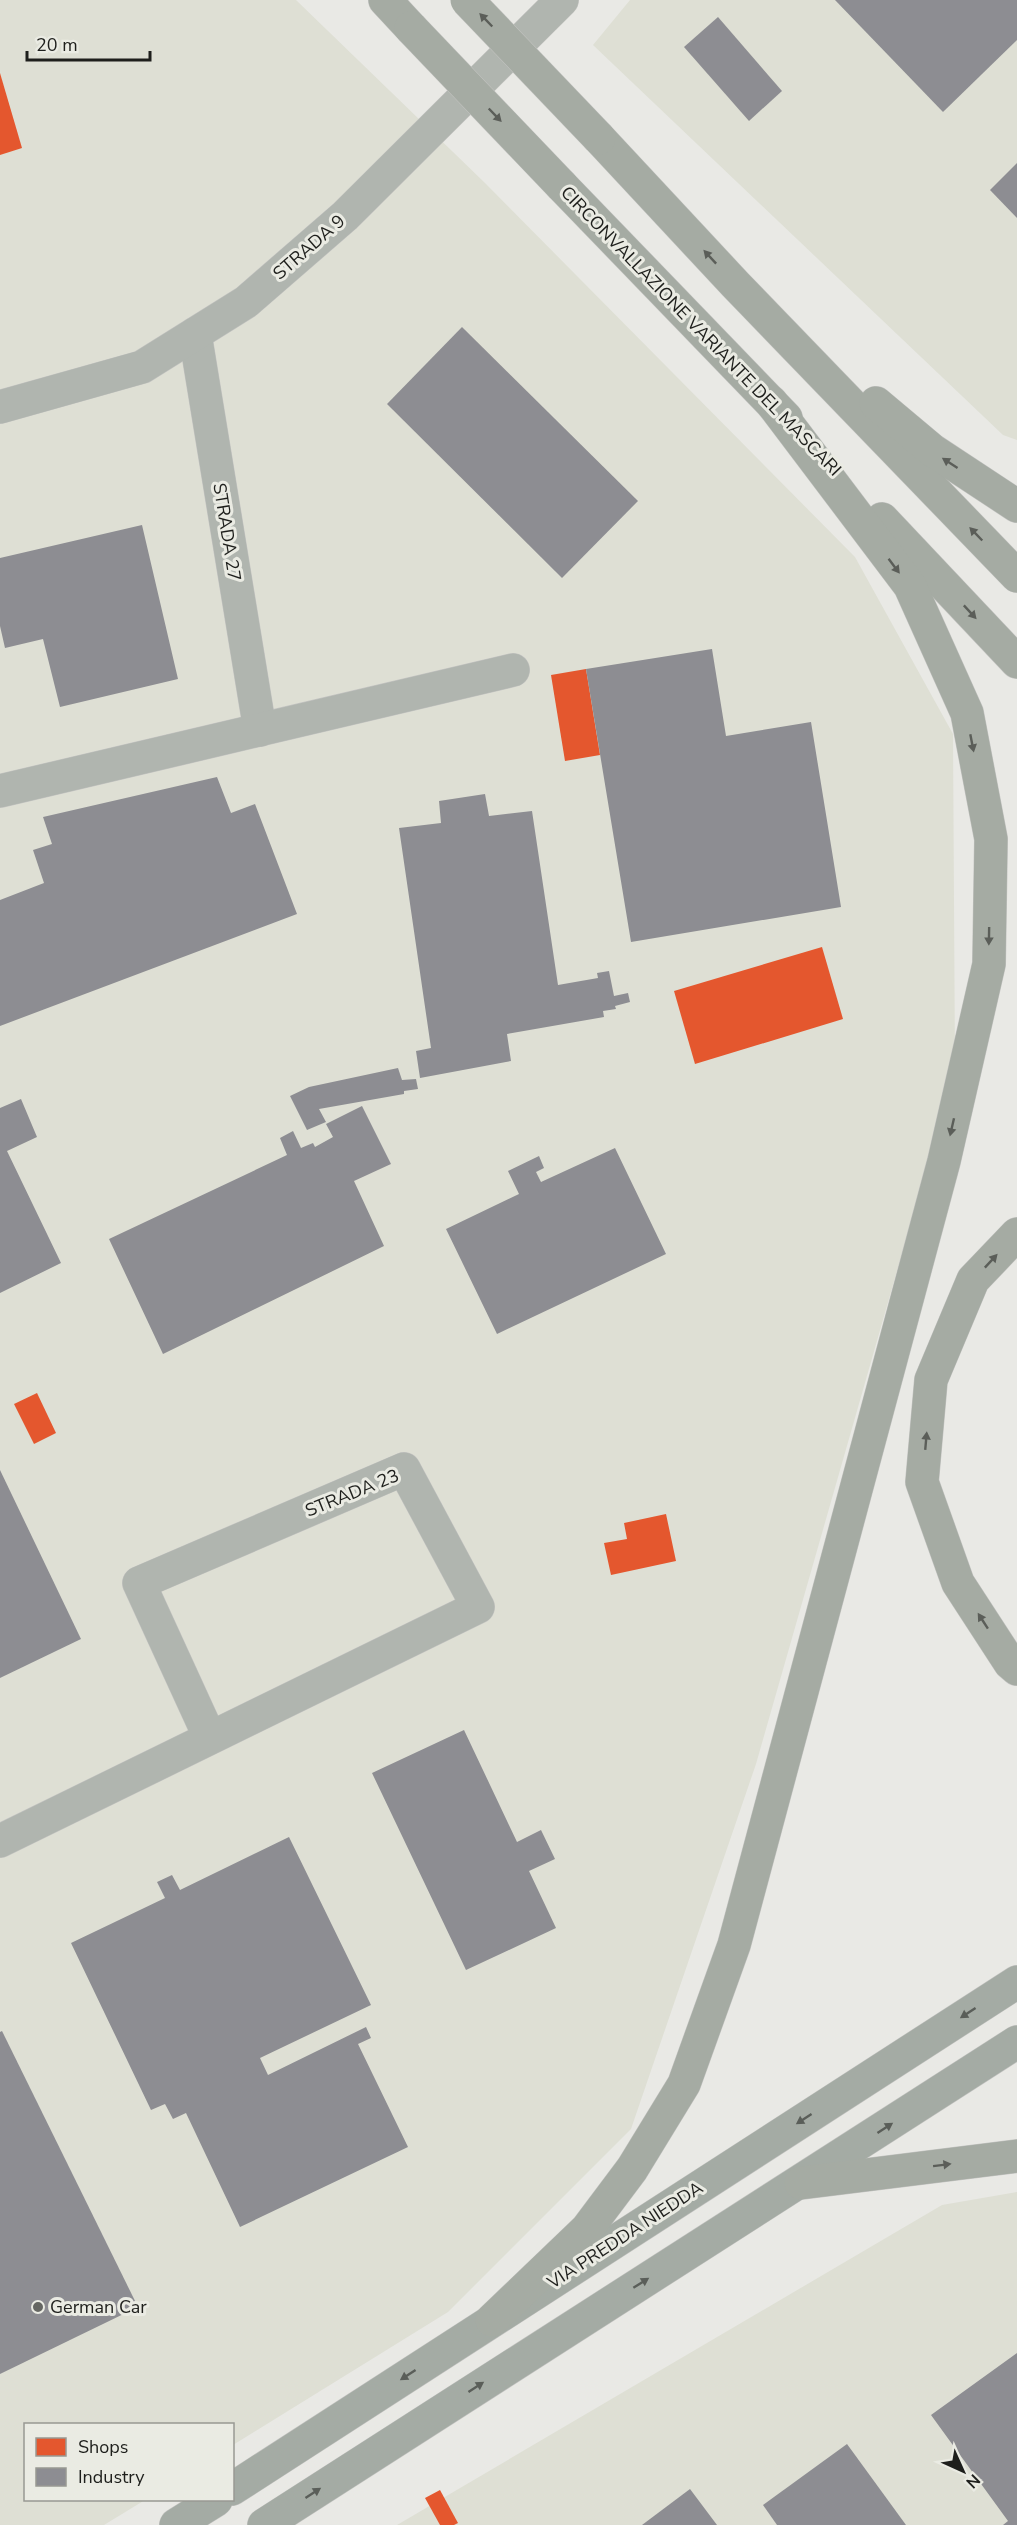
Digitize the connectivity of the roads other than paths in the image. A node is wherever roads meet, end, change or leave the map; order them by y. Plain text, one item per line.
1 (385, 0) edge
2 (467, 0) edge
3 (562, 0) edge
4 (735, 284) junction
5 (195, 334) junction
6 (771, 402) junction
7 (0, 407) edge
8 (1017, 506) edge
9 (1017, 576) edge
10 (1017, 662) edge
11 (513, 670) dead end
12 (260, 730) junction
13 (0, 791) edge
14 (1017, 1234) edge
15 (1017, 1669) edge
16 (210, 1738) junction
17 (0, 1842) edge
18 (1017, 1982) edge
19 (1017, 2042) edge
20 (1017, 2156) edge
21 (801, 2183) junction
22 (492, 2320) junction
23 (234, 2488) edge
24 (213, 2501) edge
25 (176, 2525) edge
26 (264, 2525) edge

1 -> 6 highway, CIRCONVALLAZIONE VARIANTE DEL MASCARI, bridge
4 -> 2 highway, bridge
3 - 5 street, STRADA 9
8 -> 4 highway
9 -> 4 highway
5 - 7 street, STRADA 9
5 - 12 street, STRADA 27
6 -> 10 highway, CIRCONVALLAZIONE VARIANTE DEL MASCARI
6 -> 22 highway
11 - 12 street
12 - 13 street
15 -> 14 highway
16 - 16 street, STRADA 23
16 - 17 street, STRADA 23
18 -> 22 main road, VIA PREDDA NIEDDA
21 -> 19 main road
21 -> 20 highway
26 -> 21 main road
22 -> 23 main road, VIA PREDDA NIEDDA
24 - 25 main road

